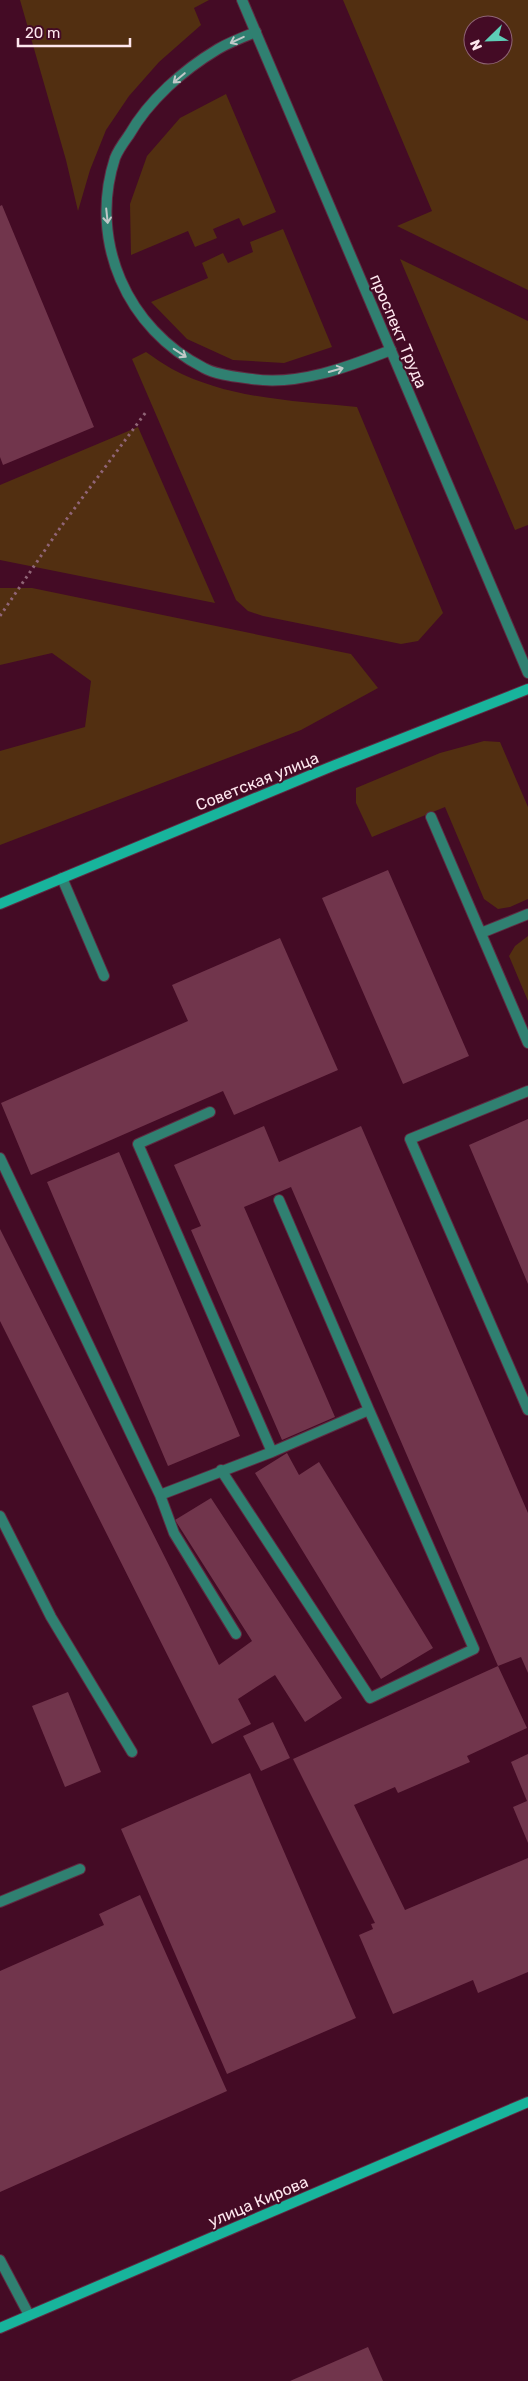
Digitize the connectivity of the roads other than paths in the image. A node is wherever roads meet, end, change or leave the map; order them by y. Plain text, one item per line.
1 (242, 0) edge
2 (256, 32) junction
3 (391, 350) junction
4 (528, 673) edge
5 (528, 689) edge
6 (431, 817) dead end
7 (62, 878) junction
8 (0, 904) edge
9 (528, 914) edge
10 (481, 933) junction
11 (104, 976) dead end
12 (528, 1043) edge
13 (528, 1090) edge
14 (210, 1112) dead end
15 (0, 1158) edge
16 (279, 1200) dead end
17 (527, 1405) edge
18 (369, 1410) junction
19 (272, 1452) junction
20 (221, 1470) junction
21 (160, 1495) junction
22 (0, 1516) edge
23 (236, 1634) dead end
24 (132, 1752) dead end
25 (80, 1869) dead end
26 (0, 1902) edge
27 (528, 2102) edge
28 (0, 2260) edge
29 (29, 2316) junction
30 (0, 2328) edge

1 - 2 street, проспект Труда
2 - 3 street, проспект Труда
2 -> 3 street
3 - 4 street, проспект Труда
5 - 7 street, Советская улица
6 - 10 street
7 - 8 street, Советская улица
7 - 11 street
9 - 10 street
10 - 12 street
13 - 17 street
14 - 19 street
15 - 21 street
16 - 18 street
18 - 19 street
18 - 20 street
19 - 20 street
20 - 21 street
21 - 23 street
22 - 24 street
25 - 26 street
27 - 29 street, улица Кирова
28 - 29 street
29 - 30 street, улица Кирова

